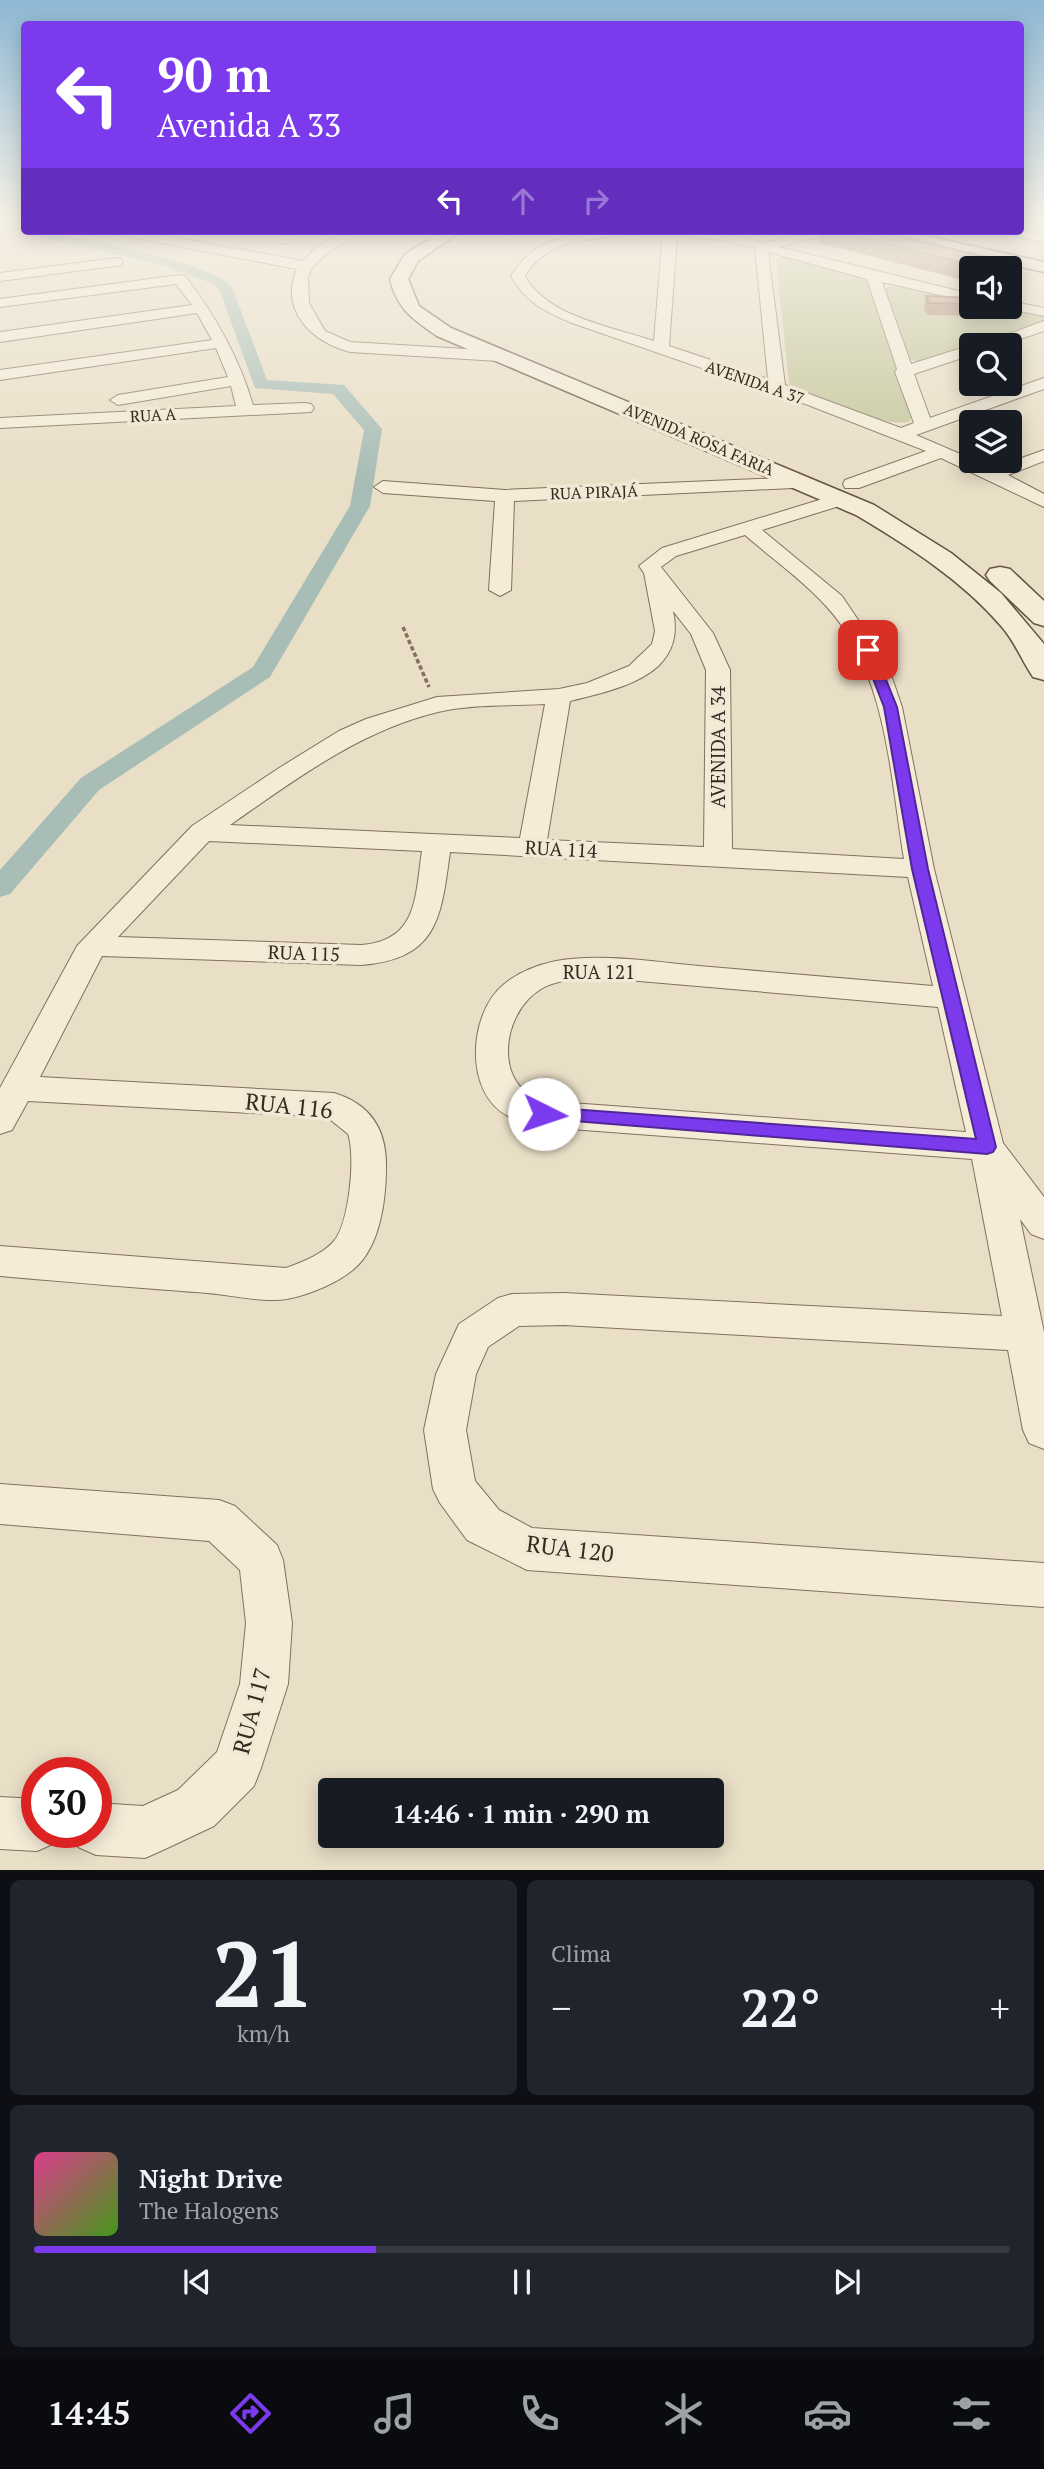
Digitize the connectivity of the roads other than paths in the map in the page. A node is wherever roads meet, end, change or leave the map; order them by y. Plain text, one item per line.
1 (304, 306) edge
2 (410, 306) edge
3 (436, 306) edge
4 (544, 306) edge
5 (664, 306) edge
6 (768, 306) edge
7 (882, 306) edge
8 (1022, 307) edge
9 (203, 308) joint
10 (1044, 312) edge
11 (1044, 326) edge
12 (1022, 333) edge
13 (0, 337) edge
14 (220, 343) junction
15 (661, 349) junction
16 (959, 354) edge
17 (499, 356) junction
18 (903, 372) junction
19 (0, 375) edge
20 (239, 380) junction
21 (580, 382) junction
22 (1044, 383) edge
23 (777, 389) junction
24 (305, 408) dead end
25 (246, 410) junction
26 (0, 421) edge
27 (924, 426) junction
28 (900, 435) junction
29 (942, 452) junction
30 (1044, 455) edge
31 (995, 474) junction
32 (808, 478) junction
33 (383, 487) dead end
34 (847, 492) junction
35 (505, 496) junction
36 (1044, 501) edge
37 (748, 528) junction
38 (958, 543) dead end
39 (984, 562) dead end
40 (654, 573) junction
41 (500, 590) dead end
42 (1044, 617) edge
43 (1044, 671) edge
44 (559, 696) junction
45 (202, 832) junction
46 (438, 844) junction
47 (532, 847) junction
48 (718, 856) junction
49 (920, 869) junction
50 (92, 946) junction
51 (953, 998) junction
52 (17, 1088) junction
53 (0, 1121) edge
54 (987, 1147) junction
55 (1044, 1224) edge
56 (0, 1261) edge
57 (1023, 1334) junction
58 (1044, 1430) edge
59 (0, 1504) edge
60 (1044, 1585) edge
61 (0, 1823) edge
62 (21, 1824) edge
63 (112, 1830) edge

1 - 17 street
2 - 17 street, AVENIDA ROSA FARIA
3 - 21 street, AVENIDA ROSA FARIA
4 - 15 street, AVENIDA A 37
5 - 15 street
6 - 23 street
7 - 18 street
8 - 10 street
9 - 13 street
9 - 14 street
11 - 12 street
14 - 19 street
14 - 20 street
15 - 23 street, AVENIDA A 37
16 - 18 street
17 - 21 street, AVENIDA ROSA FARIA
18 - 27 street
20 - 25 street
20 - 26 street, RUA A
21 - 32 street, AVENIDA ROSA FARIA
22 - 27 street
23 - 28 street, AVENIDA A 37
24 - 25 street, RUA A
25 - 26 street, RUA A
27 - 28 street
28 - 29 street, AVENIDA A 37
29 - 31 street, AVENIDA A 37
29 - 34 street
30 - 31 street
31 - 36 street, AVENIDA A 37
32 - 34 street, AVENIDA ROSA FARIA
32 - 35 street, RUA PIRAJÁ
33 - 35 street, RUA PIRAJÁ
34 - 37 street
34 - 38 street, AVENIDA ROSA FARIA
34 - 43 street, AVENIDA ROSA FARIA
35 - 41 street
37 - 40 street
37 - 49 street
39 - 42 street
40 - 44 street
40 - 48 street, AVENIDA A 34
44 - 45 street
44 - 47 street
45 - 46 street, RUA 114
45 - 50 street
46 - 47 street, RUA 114
46 - 50 street, RUA 115
47 - 48 street, RUA 114
48 - 49 street, RUA 114
49 - 51 street
50 - 52 street
51 - 54 street
51 - 54 street, RUA 121
52 - 53 street
52 - 56 street, RUA 116
54 - 55 street
54 - 57 street
57 - 58 street
57 - 60 street, RUA 120
59 - 63 street, RUA 117
61 - 62 street

